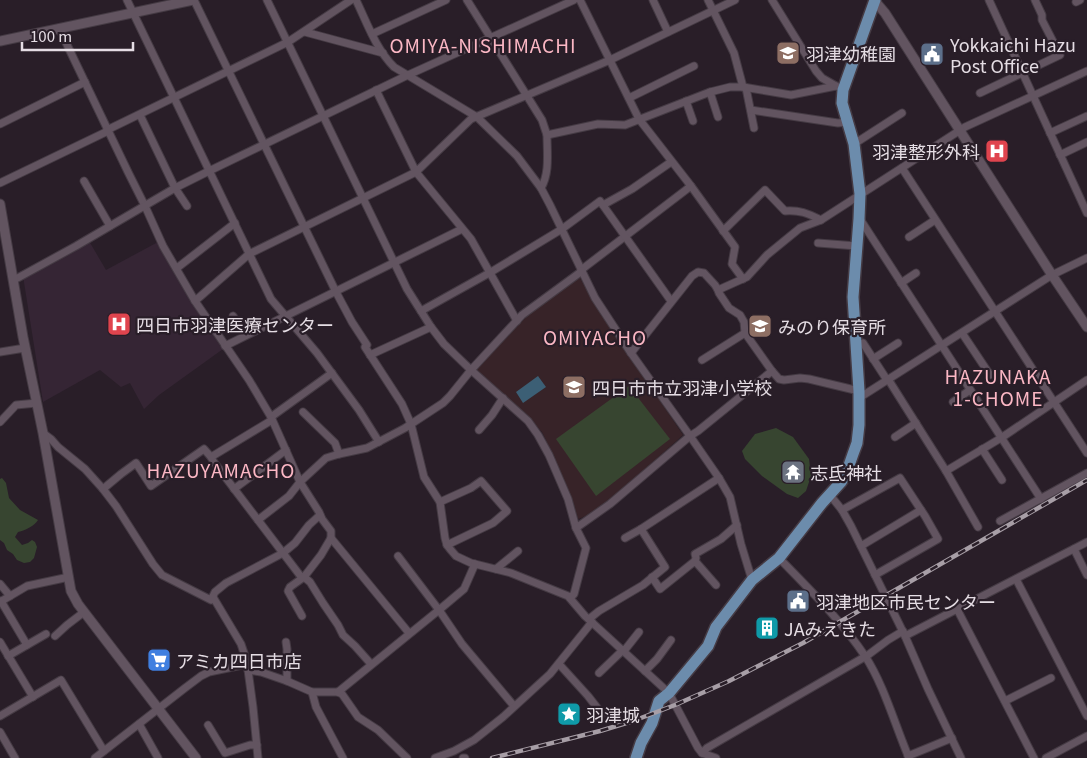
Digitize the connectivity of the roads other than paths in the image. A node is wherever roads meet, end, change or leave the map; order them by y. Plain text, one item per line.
1 (127, 0) edge
2 (194, 0) edge
3 (267, 0) edge
4 (352, 0) edge
5 (356, 0) edge
6 (446, 0) edge
7 (467, 0) edge
8 (574, 0) edge
9 (580, 0) edge
10 (653, 0) edge
11 (708, 0) edge
12 (735, 0) edge
13 (772, 0) edge
14 (875, 0) edge
15 (989, 0) edge
16 (1035, 0) edge
17 (713, 11) junction
18 (133, 12) junction
19 (59, 28) junction
20 (305, 32) junction
21 (668, 32) junction
22 (372, 34) junction
23 (490, 38) junction
24 (0, 41) edge
25 (288, 42) junction
26 (382, 53) junction
27 (610, 60) junction
28 (694, 66) dead end
29 (230, 71) junction
30 (1087, 71) edge
31 (1023, 73) junction
32 (408, 75) junction
33 (85, 82) junction
34 (744, 87) junction
35 (839, 88) junction
36 (376, 90) junction
37 (710, 92) junction
38 (980, 93) dead end
39 (527, 96) junction
40 (1033, 96) junction
41 (174, 98) junction
42 (629, 98) junction
43 (686, 101) junction
44 (751, 110) junction
45 (902, 113) dead end
46 (140, 114) junction
47 (323, 115) junction
48 (718, 116) dead end
49 (1087, 116) edge
50 (477, 117) junction
51 (639, 119) junction
52 (693, 121) dead end
53 (848, 122) junction
54 (0, 124) edge
55 (754, 128) dead end
56 (108, 130) junction
57 (961, 130) junction
58 (1050, 133) junction
59 (547, 135) junction
60 (1087, 142) edge
61 (265, 144) junction
62 (854, 144) junction
63 (1060, 154) junction
64 (671, 162) junction
65 (902, 168) junction
66 (210, 171) junction
67 (416, 172) junction
68 (84, 181) dead end
69 (0, 183) edge
70 (691, 186) junction
71 (176, 188) junction
72 (541, 188) junction
73 (860, 194) junction
74 (363, 199) junction
75 (0, 204) edge
76 (603, 205) junction
77 (145, 206) junction
78 (187, 206) dead end
79 (1087, 213) edge
80 (859, 219) junction
81 (821, 220) junction
82 (935, 220) junction
83 (235, 223) junction
84 (110, 226) junction
85 (304, 228) junction
86 (462, 229) junction
87 (562, 229) junction
88 (723, 231) junction
89 (624, 236) junction
90 (909, 237) dead end
91 (818, 243) dead end
92 (857, 246) junction
93 (249, 254) junction
94 (1087, 258) edge
95 (394, 262) junction
96 (177, 268) junction
97 (581, 270) junction
98 (490, 272) junction
99 (916, 273) dead end
100 (1052, 275) junction
101 (743, 279) junction
102 (14, 280) junction
103 (901, 283) junction
104 (718, 290) junction
105 (336, 292) junction
106 (195, 301) junction
107 (671, 302) junction
108 (421, 311) junction
109 (994, 311) junction
110 (233, 316) dead end
111 (285, 316) junction
112 (517, 321) junction
113 (431, 327) junction
114 (1087, 327) edge
115 (744, 333) junction
116 (962, 333) junction
117 (246, 335) junction
118 (863, 342) dead end
119 (898, 343) dead end
120 (942, 345) junction
121 (225, 346) junction
122 (25, 348) junction
123 (0, 352) edge
124 (631, 353) junction
125 (370, 355) junction
126 (873, 359) junction
127 (702, 360) dead end
128 (471, 370) junction
129 (772, 371) junction
130 (332, 373) junction
131 (990, 374) dead end
132 (887, 380) junction
133 (1087, 380) edge
134 (970, 390) junction
135 (859, 394) junction
136 (503, 398) junction
137 (953, 402) dead end
138 (1054, 402) junction
139 (37, 403) junction
140 (303, 412) dead end
141 (271, 418) junction
142 (0, 422) edge
143 (916, 423) junction
144 (410, 424) junction
145 (479, 430) dead end
146 (43, 433) junction
147 (690, 436) junction
148 (895, 437) dead end
149 (1001, 438) junction
150 (379, 442) junction
151 (982, 449) junction
152 (286, 450) junction
153 (1087, 453) edge
154 (339, 454) junction
155 (211, 458) junction
156 (946, 471) junction
157 (1087, 474) edge
158 (718, 478) junction
159 (1002, 480) dead end
160 (300, 482) junction
161 (103, 489) junction
162 (234, 489) junction
163 (830, 495) junction
164 (1041, 499) junction
165 (440, 502) junction
166 (842, 510) junction
167 (922, 510) junction
168 (320, 515) junction
169 (258, 520) junction
170 (1000, 521) dead end
171 (737, 526) junction
172 (978, 527) dead end
173 (576, 528) junction
174 (641, 529) junction
175 (331, 538) junction
176 (625, 538) dead end
177 (1087, 542) edge
178 (447, 545) junction
179 (861, 546) junction
180 (1074, 549) junction
181 (518, 551) dead end
182 (283, 553) junction
183 (398, 556) dead end
184 (779, 558) junction
185 (695, 561) junction
186 (475, 564) junction
187 (496, 568) junction
188 (875, 575) junction
189 (1087, 575) edge
190 (69, 577) junction
191 (652, 577) junction
192 (303, 578) junction
193 (1016, 579) junction
194 (752, 580) junction
195 (0, 584) edge
196 (716, 585) dead end
197 (10, 596) junction
198 (213, 597) junction
199 (570, 598) junction
200 (1, 601) edge
201 (957, 609) junction
202 (439, 610) junction
203 (84, 612) junction
204 (302, 616) dead end
205 (591, 621) junction
206 (639, 632) dead end
207 (409, 633) junction
208 (46, 634) dead end
209 (904, 634) junction
210 (55, 636) dead end
211 (671, 640) dead end
212 (0, 642) edge
213 (286, 642) dead end
214 (27, 645) junction
215 (623, 651) junction
216 (8, 656) junction
217 (865, 656) junction
218 (371, 664) junction
219 (559, 664) junction
220 (247, 667) junction
221 (645, 671) junction
222 (599, 673) dead end
223 (1051, 678) dead end
224 (287, 681) junction
225 (312, 692) junction
226 (338, 692) junction
227 (669, 693) junction
228 (33, 697) junction
229 (1005, 701) junction
230 (514, 706) junction
231 (159, 709) junction
232 (602, 714) dead end
233 (0, 716) edge
234 (1087, 716) edge
235 (139, 724) junction
236 (208, 725) dead end
237 (0, 732) edge
238 (1087, 736) edge
239 (952, 738) junction
240 (257, 745) junction
241 (702, 753) junction
242 (104, 754) edge
243 (909, 757) edge
244 (15, 758) edge
245 (95, 758) edge
246 (158, 758) edge
247 (196, 758) edge
248 (258, 758) edge
249 (343, 758) edge
250 (407, 758) edge
251 (435, 758) edge
252 (636, 758) edge
253 (716, 758) edge
254 (961, 758) edge
255 (1034, 758) edge
256 (1046, 758) edge

1 - 18 street
2 - 18 street
2 - 29 street
3 - 25 street
4 - 20 street
5 - 22 street
6 - 22 street
7 - 23 street
8 - 23 street
9 - 27 street
10 - 21 street
11 - 17 street
12 - 17 street
13 - 35 street
14 - 35 main road
14 - 57 street
15 - 31 street
16 - 31 street
17 - 21 street
17 - 34 street
18 - 19 street
18 - 41 street
19 - 24 street
19 - 33 street
20 - 25 street
20 - 26 street
21 - 27 street
22 - 26 street
23 - 32 street
23 - 39 street
25 - 29 street
25 - 47 street
26 - 32 street
27 - 39 street
27 - 42 street
28 - 42 street
29 - 41 street
29 - 61 street
30 - 40 street
31 - 38 street
31 - 40 street
32 - 36 street
32 - 50 street
33 - 54 street
33 - 56 street
34 - 35 street
34 - 37 street
34 - 44 street
35 - 53 main road
36 - 47 street
36 - 67 street
37 - 43 street
37 - 48 street
39 - 50 street
39 - 59 street
40 - 57 street
40 - 58 street
41 - 46 street
41 - 66 street
42 - 51 street
43 - 51 street
43 - 52 street
44 - 53 street
44 - 55 street
45 - 62 street
46 - 56 street
46 - 71 street
47 - 61 street
47 - 74 street
49 - 58 street
50 - 67 street
50 - 72 street
51 - 59 street
51 - 64 street
53 - 62 main road
56 - 69 street
56 - 77 street
57 - 65 street
57 - 100 street
58 - 63 street
59 - 72 street
60 - 63 street
61 - 66 street
61 - 85 street
62 - 73 main road
63 - 79 street
64 - 70 street
64 - 76 street
65 - 73 street
65 - 82 street
66 - 71 street
66 - 83 street
67 - 74 street
67 - 86 street
68 - 84 street
70 - 88 street
70 - 89 street
71 - 77 street
71 - 78 street
72 - 87 street
73 - 80 main road
73 - 81 street
74 - 85 street
74 - 95 street
75 - 102 street
76 - 87 street
76 - 89 street
77 - 84 street
77 - 96 street
80 - 92 main road
80 - 103 street
81 - 88 street
81 - 101 street
82 - 90 street
82 - 109 street
83 - 93 street
83 - 96 street
84 - 102 street
85 - 93 street
85 - 105 street
86 - 95 street
86 - 98 street
87 - 97 street
87 - 98 street
88 - 101 street
89 - 97 street
89 - 107 street
91 - 92 street
92 - 135 main road
93 - 106 street
93 - 111 street
94 - 100 street
95 - 105 street
95 - 108 street
96 - 106 street
97 - 112 street
97 - 124 street
98 - 108 street
98 - 112 street
99 - 103 street
100 - 109 street
100 - 114 street
101 - 104 street
102 - 122 street
103 - 120 street
104 - 107 street
104 - 115 street
105 - 111 street
105 - 125 street
106 - 121 street
107 - 124 street
108 - 113 street
109 - 116 street
109 - 138 street
110 - 117 street
111 - 117 street
111 - 130 street
112 - 128 street
113 - 125 street
113 - 128 street
115 - 127 street
115 - 129 street
116 - 120 street
116 - 131 street
117 - 121 street
118 - 126 street
119 - 126 street
120 - 132 street
120 - 134 street
121 - 141 street
122 - 123 street
122 - 139 street
124 - 147 street
125 - 144 street
126 - 132 street
128 - 136 street
128 - 144 street
129 - 135 street
129 - 147 street
130 - 141 street
130 - 150 street
132 - 135 street
132 - 143 street
133 - 138 street
134 - 137 street
134 - 149 street
135 - 163 main road
136 - 145 street
136 - 173 street
138 - 149 street
138 - 153 street
139 - 142 street
139 - 146 street
140 - 154 street
141 - 152 street
141 - 155 street
143 - 148 street
143 - 156 street
144 - 150 street
144 - 165 street
146 - 161 street
146 - 190 street
147 - 158 street
147 - 173 street
149 - 151 street
149 - 164 street
150 - 154 street
151 - 156 street
151 - 159 street
152 - 160 street
152 - 162 street
154 - 160 street
155 - 161 street
155 - 162 street
156 - 172 street
157 - 164 street
158 - 171 street
158 - 174 street
160 - 168 street
160 - 169 street
161 - 198 street
162 - 169 street
163 - 166 street
163 - 184 main road
164 - 170 street
165 - 178 street
165 - 178 street
166 - 167 street
166 - 179 street
167 - 179 street
167 - 188 street
168 - 175 street
168 - 182 street
169 - 182 street
171 - 185 street
171 - 194 street
173 - 199 street
174 - 176 street
174 - 191 street
175 - 192 street
175 - 207 street
177 - 180 street
178 - 186 street
179 - 188 street
180 - 189 street
180 - 193 street
181 - 187 street
182 - 192 street
182 - 198 street
183 - 202 street
184 - 194 main road
184 - 217 street
185 - 191 street
185 - 196 street
186 - 187 street
186 - 202 street
187 - 199 street
188 - 209 street
190 - 197 street
190 - 203 street
191 - 205 street
192 - 204 street
192 - 218 street
193 - 201 street
193 - 234 street
194 - 227 main road
195 - 197 street
197 - 200 street
198 - 220 street
199 - 205 street
200 - 214 street
201 - 209 street
201 - 229 street
202 - 207 street
202 - 230 street
203 - 210 street
203 - 231 street
205 - 215 street
205 - 219 street
206 - 215 street
207 - 218 street
208 - 214 street
209 - 217 street
209 - 239 street
211 - 221 street
212 - 216 street
213 - 224 street
214 - 216 street
215 - 221 street
215 - 222 street
216 - 228 street
217 - 241 street
217 - 243 street
218 - 226 street
219 - 230 street
219 - 232 street
220 - 224 street
220 - 231 street
220 - 240 street
221 - 227 street
223 - 229 street
224 - 225 street
225 - 226 street
225 - 249 street
226 - 250 street
227 - 241 street
227 - 252 main road
228 - 233 street
228 - 242 street
229 - 255 street
230 - 251 street
231 - 235 street
231 - 247 street
235 - 242 street
235 - 246 street
236 - 240 street
237 - 244 street
238 - 256 street
239 - 243 street
239 - 254 street
240 - 248 street
241 - 253 street
242 - 245 street

